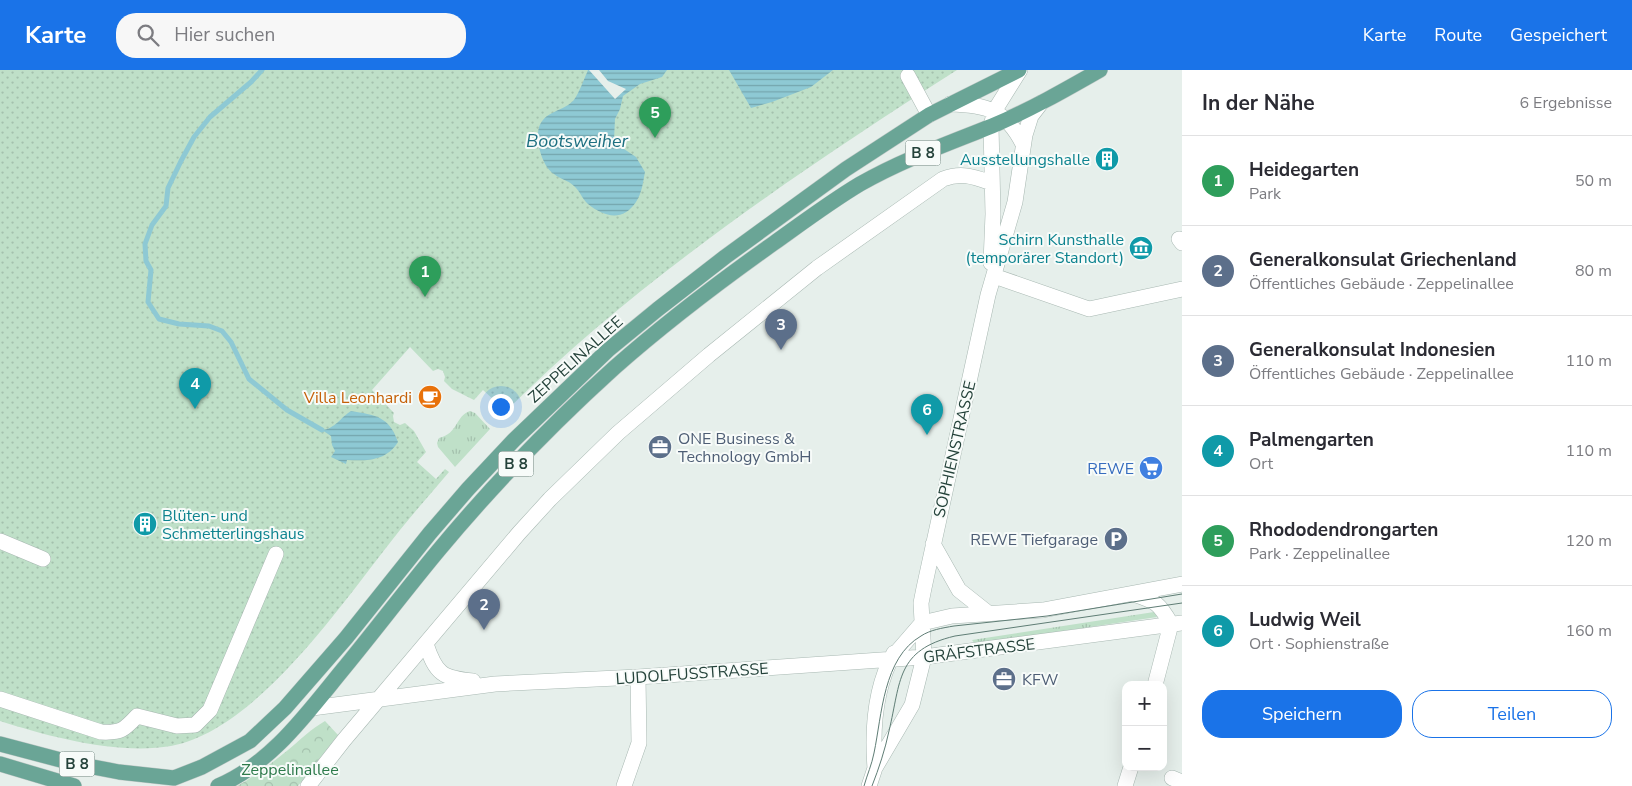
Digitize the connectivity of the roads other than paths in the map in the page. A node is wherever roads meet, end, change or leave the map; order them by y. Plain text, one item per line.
1 (1019, 70) edge
2 (1100, 70) edge
3 (908, 76) dead end
4 (1040, 103) junction
5 (950, 104) junction
6 (929, 115) junction
7 (1001, 115) junction
8 (991, 126) junction
9 (1023, 144) junction
10 (992, 183) junction
11 (994, 276) junction
12 (1182, 289) edge
13 (988, 295) junction
14 (0, 541) edge
15 (933, 544) junction
16 (276, 554) dead end
17 (43, 558) dead end
18 (1182, 584) edge
19 (1132, 594) junction
20 (921, 603) junction
21 (988, 613) junction
22 (922, 624) junction
23 (1177, 624) edge
24 (426, 644) junction
25 (924, 657) junction
26 (890, 660) junction
27 (638, 677) junction
28 (1156, 681) edge
29 (495, 684) junction
30 (0, 699) edge
31 (379, 699) junction
32 (312, 708) junction
33 (0, 744) edge
34 (0, 764) edge
35 (875, 768) junction
36 (1130, 771) edge
37 (166, 780) edge
38 (74, 786) edge
39 (218, 786) edge
40 (308, 786) edge
41 (624, 786) edge
42 (869, 786) edge
43 (1125, 786) edge

1 - 5 main road, ZEPPELINALLEE / B 8
1 - 7 street
2 - 4 main road, ZEPPELINALLEE / B 8
3 - 6 street
4 - 7 main road, ZEPPELINALLEE / B 8
4 - 9 street, SOPHIENSTRASSE
5 - 6 main road, ZEPPELINALLEE / B 8
5 - 7 street, ZEPPELINALLEE
6 - 37 main road, ZEPPELINALLEE / B 8
7 - 8 main road, ZEPPELINALLEE / B 8
7 - 9 street
8 - 10 street, SOPHIENSTRASSE
8 - 32 main road, ZEPPELINALLEE / B 8
9 - 11 street, SOPHIENSTRASSE
10 - 13 street, SOPHIENSTRASSE
10 - 24 street
11 - 12 street
11 - 13 street, SOPHIENSTRASSE
13 - 15 street, SOPHIENSTRASSE
14 - 17 street
15 - 20 street, SOPHIENSTRASSE
15 - 21 street
16 - 30 street
18 - 19 street, GRÄFSTRASSE
19 - 21 street, GRÄFSTRASSE
19 - 23 street
20 - 22 street, SOPHIENSTRASSE
20 - 26 street, SOPHIENSTRASSE
21 - 22 street, GRÄFSTRASSE
22 - 25 street, SOPHIENSTRASSE
22 - 26 street, GRÄFSTRASSE
23 - 25 street, GRÄFSTRASSE
23 - 28 street
24 - 29 street, LUDOLFUSSTRASSE
24 - 31 street
25 - 26 street, GRÄFSTRASSE
25 - 35 street, SOPHIENSTRASSE
26 - 27 street, LUDOLFUSSTRASSE
26 - 35 street, SOPHIENSTRASSE
27 - 29 street, LUDOLFUSSTRASSE
27 - 41 street
29 - 31 street, LUDOLFUSSTRASSE
31 - 32 street, LUDOLFUSSTRASSE
31 - 40 street
32 - 39 main road, ZEPPELINALLEE / B 8
33 - 37 main road, B 8
34 - 38 main road, B 8
35 - 42 street, SOPHIENSTRASSE
36 - 43 street

